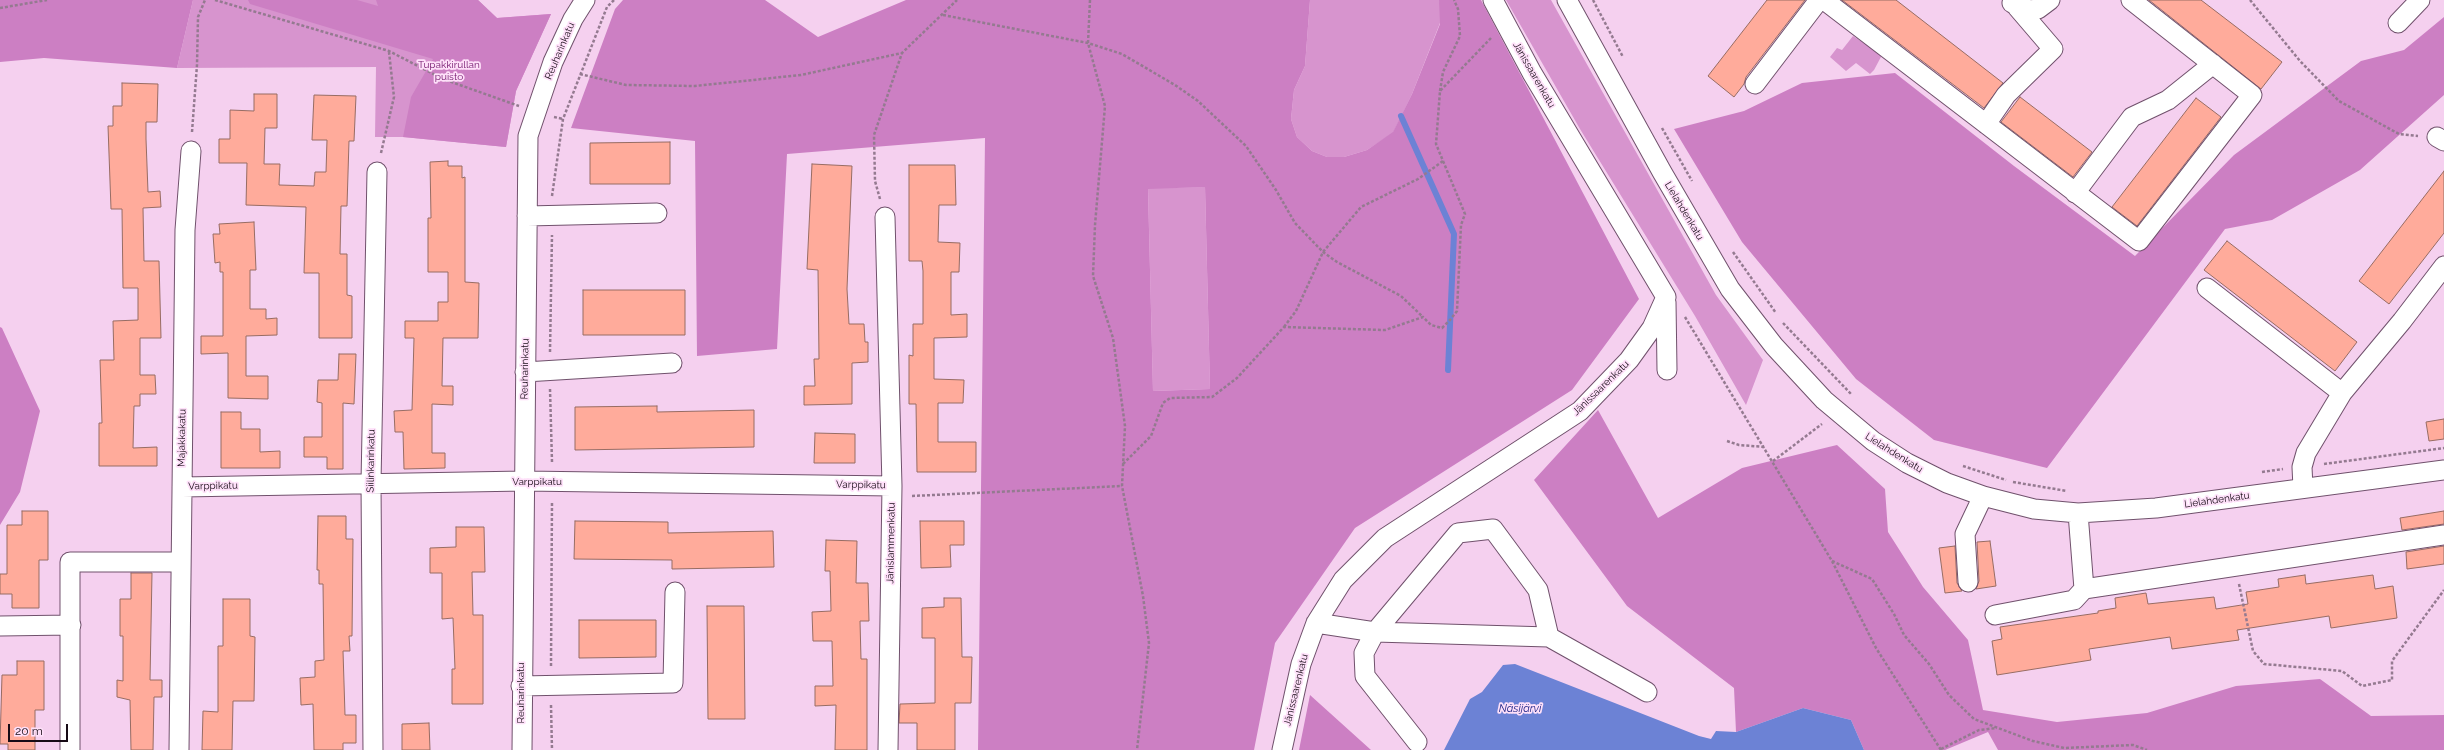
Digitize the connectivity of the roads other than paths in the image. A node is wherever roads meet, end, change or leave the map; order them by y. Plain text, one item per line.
1 (585, 0) edge
2 (1493, 0) edge
3 (1567, 0) edge
4 (1819, 0) edge
5 (1824, 0) edge
6 (2050, 0) edge
7 (2131, 0) edge
8 (2420, 0) edge
9 (2013, 3) edge
10 (2398, 23) dead end
11 (2213, 64) junction
12 (1755, 84) dead end
13 (1986, 124) junction
14 (191, 151) road end
15 (377, 172) road end
16 (2075, 192) junction
17 (657, 213) dead end
18 (527, 216) junction
19 (885, 217) road end
20 (2444, 266) edge
21 (2207, 288) dead end
22 (1666, 297) junction
23 (672, 362) dead end
24 (1667, 370) dead end
25 (525, 372) junction
26 (2342, 394) junction
27 (2444, 470) edge
28 (524, 481) junction
29 (371, 483) junction
30 (182, 487) junction
31 (2303, 488) junction
32 (891, 491) junction
33 (1983, 496) junction
34 (2078, 513) junction
35 (2444, 535) edge
36 (181, 562) junction
37 (1968, 582) dead end
38 (2084, 589) junction
39 (674, 592) dead end
40 (1996, 616) dead end
41 (1316, 623) junction
42 (71, 625) junction
43 (0, 626) edge
44 (1375, 632) junction
45 (1549, 638) junction
46 (521, 686) junction
47 (1646, 692) dead end
48 (1417, 742) dead end
49 (70, 749) dead end
50 (179, 750) edge
51 (373, 750) edge
52 (522, 750) edge
53 (888, 750) edge
54 (1282, 750) edge

1 - 18 street, Reuharinkatu
2 - 22 street, Jänissaarenkatu
3 - 33 street, Lielahdenkatu
4 - 12 street
5 - 13 street
6 - 9 street
7 - 11 street
8 - 10 street
9 - 13 street
11 - 16 street
11 - 16 street
13 - 16 street
14 - 30 street, Majakkakatu
15 - 29 street, Siilinkarinkatu
17 - 18 street
18 - 25 street, Reuharinkatu
19 - 32 street, Jänislammenkatu
20 - 26 street
21 - 26 street
22 - 24 street
22 - 41 street, Jänissaarenkatu
23 - 25 street
25 - 28 street, Reuharinkatu
26 - 31 street
27 - 31 street, Lielahdenkatu
28 - 29 street, Varppikatu
28 - 32 street, Varppikatu
28 - 46 street, Reuharinkatu
29 - 30 street, Varppikatu
29 - 51 street, Siilinkarinkatu
30 - 36 street, Majakkakatu
31 - 34 street, Lielahdenkatu
32 - 53 street, Jänislammenkatu
33 - 34 street, Lielahdenkatu
33 - 37 street
34 - 38 street
35 - 38 street
36 - 42 street
36 - 50 street, Majakkakatu
38 - 40 street
39 - 46 street
41 - 44 street
41 - 54 street, Jänissaarenkatu
42 - 43 street
42 - 49 street
44 - 45 street
44 - 45 street
44 - 48 street
45 - 47 street
46 - 52 street, Reuharinkatu

